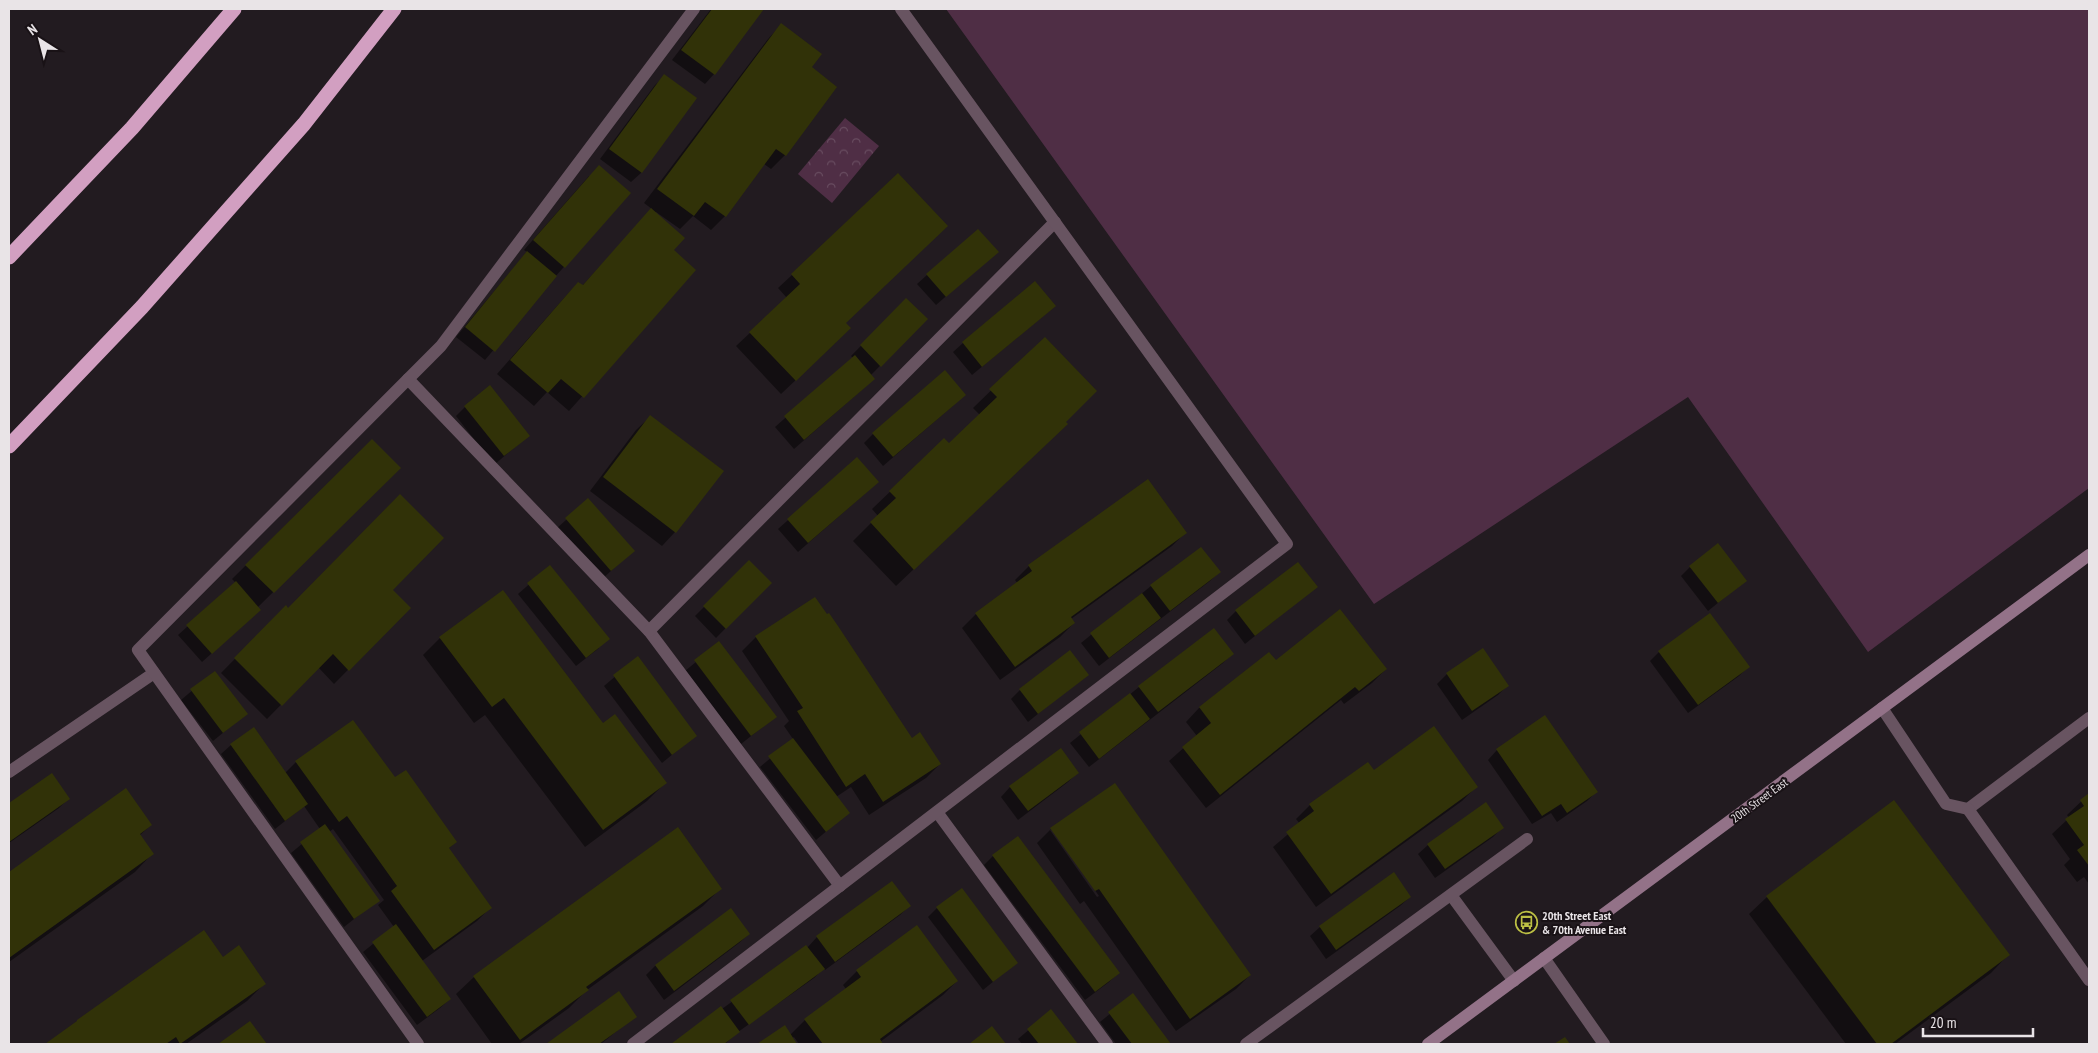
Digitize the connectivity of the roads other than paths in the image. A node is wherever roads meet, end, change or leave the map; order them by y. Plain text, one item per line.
1 (234, 9) edge
2 (394, 9) edge
3 (694, 9) edge
4 (902, 9) edge
5 (1055, 222) junction
6 (9, 257) edge
7 (408, 378) junction
8 (9, 446) edge
9 (2089, 555) edge
10 (649, 631) junction
11 (154, 673) junction
12 (1882, 708) junction
13 (2089, 718) edge
14 (9, 772) edge
15 (1968, 809) junction
16 (937, 812) junction
17 (1527, 840) dead end
18 (840, 886) junction
19 (1451, 894) junction
20 (1544, 958) junction
21 (2089, 980) edge
22 (1514, 981) junction
23 (418, 1044) edge
24 (633, 1044) edge
25 (1106, 1044) edge
26 (1246, 1044) edge
27 (1428, 1044) edge
28 (1604, 1044) edge

1 - 6 highway
2 - 8 highway
3 - 7 lane
4 - 5 lane
5 - 10 lane
5 - 16 lane
7 - 10 lane
7 - 11 lane
9 - 12 main road, 20th Street East
10 - 18 lane
11 - 14 lane
11 - 23 lane
12 - 15 lane
12 - 20 main road, 20th Street East
13 - 15 lane
15 - 21 lane
16 - 18 lane
16 - 25 lane
17 - 19 lane
18 - 24 lane
19 - 22 lane
19 - 26 lane
20 - 22 main road, 20th Street East
20 - 28 lane
22 - 27 main road, 20th Street East

